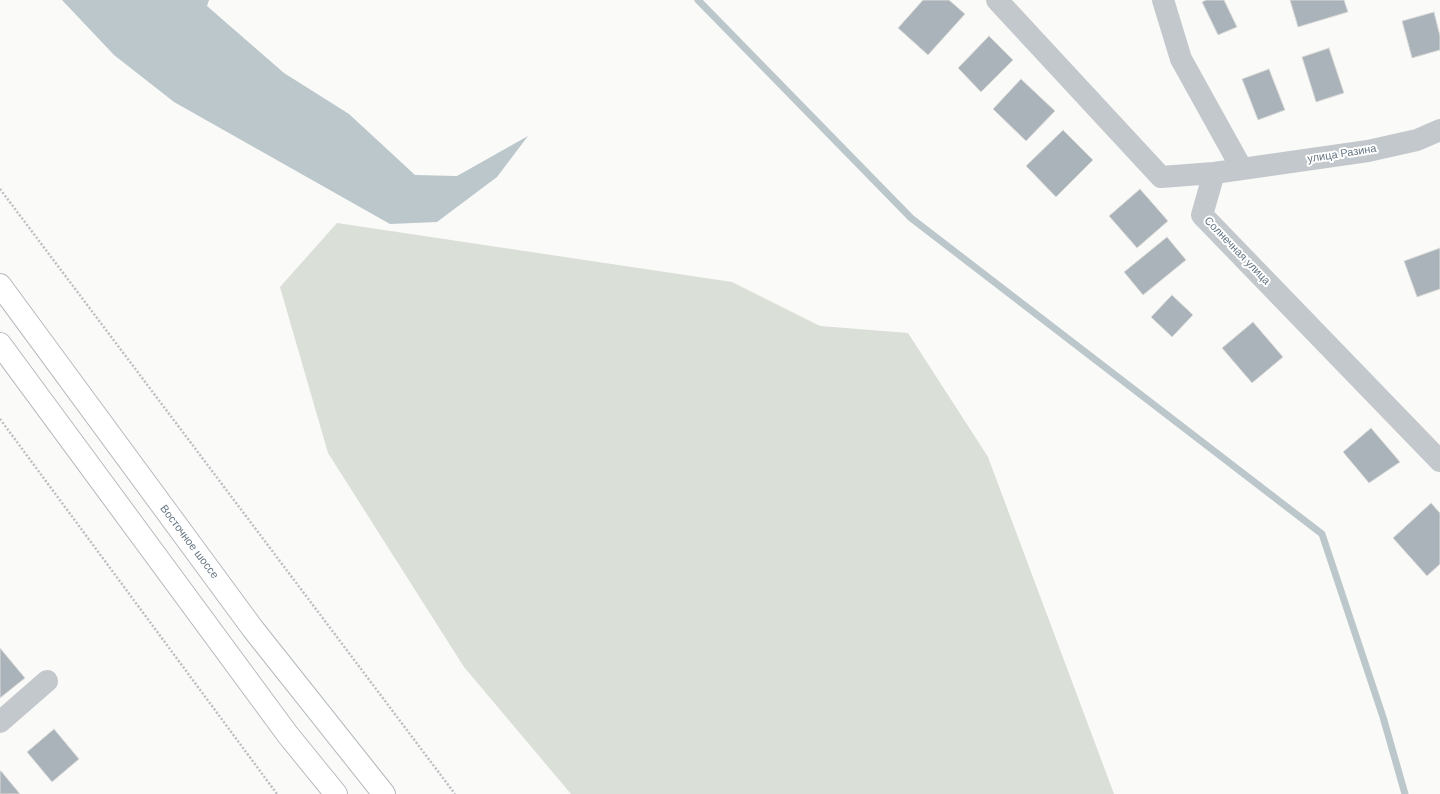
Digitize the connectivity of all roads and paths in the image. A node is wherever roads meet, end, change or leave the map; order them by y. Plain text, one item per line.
1 (997, 0) edge
2 (1163, 0) edge
3 (1440, 130) edge
4 (1242, 169) junction
5 (1214, 173) junction
6 (0, 189) edge
7 (0, 285) edge
8 (0, 344) edge
9 (0, 419) edge
10 (1440, 461) edge
11 (47, 681) dead end
12 (0, 722) edge
13 (277, 794) edge
14 (336, 794) edge
15 (384, 794) edge
16 (455, 794) edge

1 - 5 street
2 - 4 street
3 - 4 street, улица Разина
4 - 5 street, улица Разина
5 - 10 street, Солнечная улица
6 - 16 path
7 - 15 highway, Восточное шоссе
8 - 14 highway
9 - 13 path
11 - 12 street

